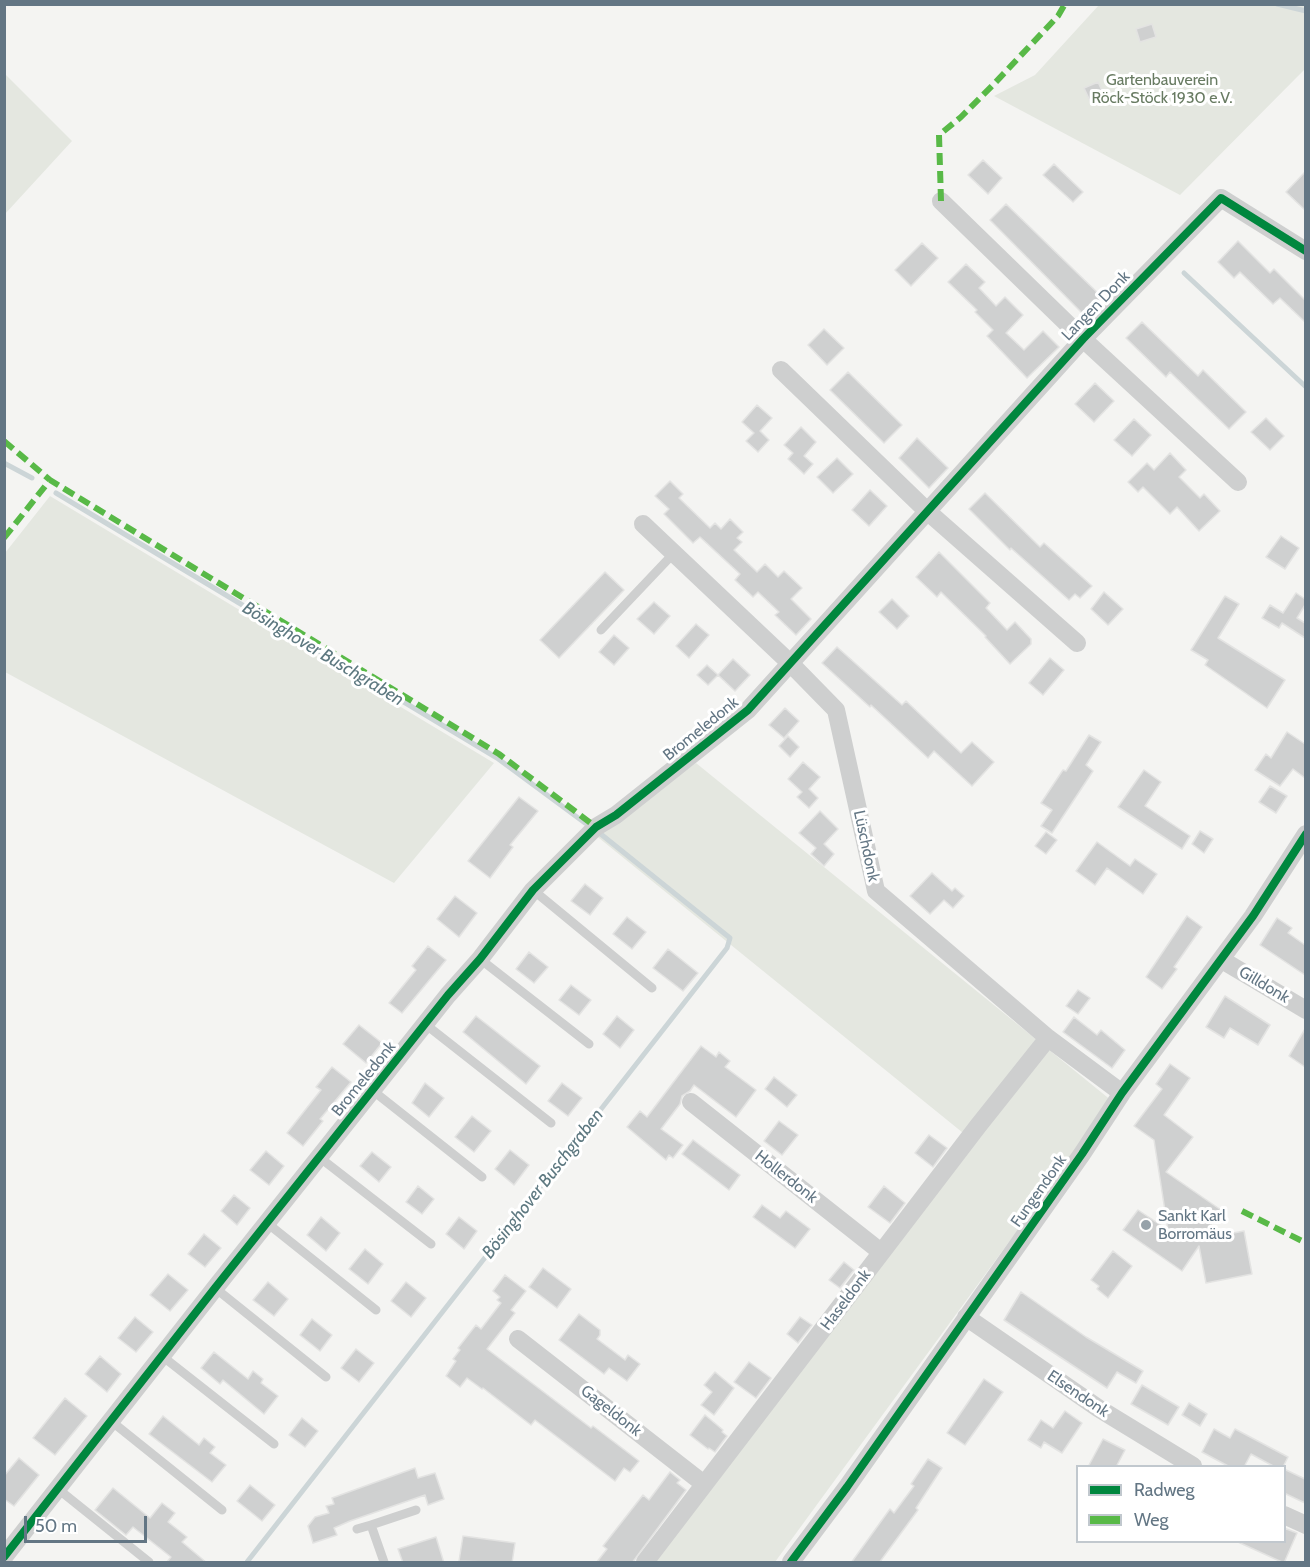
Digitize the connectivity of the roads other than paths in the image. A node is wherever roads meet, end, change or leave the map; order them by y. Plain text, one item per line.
1 (940, 201) dead end
2 (1301, 242) edge
3 (1083, 339) junction
4 (782, 370) dead end
5 (1238, 482) dead end
6 (927, 511) junction
7 (643, 524) dead end
8 (674, 553) junction
9 (601, 630) dead end
10 (1077, 643) dead end
11 (790, 663) junction
12 (1305, 834) edge
13 (533, 890) junction
14 (480, 959) junction
15 (1222, 960) junction
16 (652, 988) dead end
17 (1305, 1010) edge
18 (425, 1024) junction
19 (1048, 1038) junction
20 (589, 1044) dead end
21 (372, 1090) junction
22 (1122, 1093) junction
23 (691, 1102) dead end
24 (551, 1123) dead end
25 (319, 1157) junction
26 (482, 1177) dead end
27 (267, 1223) junction
28 (431, 1244) dead end
29 (881, 1252) junction
30 (215, 1288) junction
31 (376, 1310) dead end
32 (966, 1317) junction
33 (518, 1339) dead end
34 (162, 1356) junction
35 (326, 1377) dead end
36 (111, 1421) junction
37 (274, 1443) dead end
38 (1190, 1465) edge
39 (704, 1484) junction
40 (58, 1489) junction
41 (222, 1510) dead end
42 (416, 1510) dead end
43 (1286, 1516) edge
44 (371, 1525) junction
45 (1305, 1525) edge
46 (357, 1529) dead end
47 (4, 1558) edge
48 (792, 1562) edge
49 (9, 1563) edge
50 (149, 1563) edge
51 (384, 1563) edge
52 (645, 1563) edge

1 - 3 street, Langen Donk
2 - 3 street, Langen Donk
3 - 5 street, Langen Donk
3 - 6 street, Langen Donk
4 - 6 street
6 - 10 street
6 - 11 street, Langen Donk
7 - 8 street, Lüschdonk
8 - 9 lane
8 - 11 street, Lüschdonk
11 - 13 street, Bromeledonk
11 - 19 street, Lüschdonk
12 - 15 street, Fungendonk
13 - 14 street, Bromeledonk
13 - 16 lane
14 - 18 street, Bromeledonk
14 - 20 lane
15 - 17 street, Gilldonk
15 - 22 street, Fungendonk
18 - 21 street, Bromeledonk
18 - 24 lane
19 - 22 street, Lüschdonk
19 - 29 street, Haseldonk
21 - 25 street, Bromeledonk
21 - 26 lane, Bromeledonk
22 - 32 street, Fungendonk
23 - 29 street, Hollerdonk
25 - 27 street, Bromeledonk
25 - 28 lane
27 - 30 street, Bromeledonk
27 - 31 lane
29 - 39 street, Haseldonk
30 - 34 street, Bromeledonk
30 - 35 lane
32 - 38 street, Elsendonk
32 - 48 street, Fungendonk
33 - 39 street, Gageldonk
34 - 36 street, Bromeledonk
34 - 37 lane
36 - 40 street, Bromeledonk
36 - 41 lane
39 - 52 street, Haseldonk
40 - 47 street, Bromeledonk
40 - 50 lane
42 - 44 lane
43 - 45 street
44 - 46 lane
44 - 51 lane
47 - 49 lane, Bromeledonk

